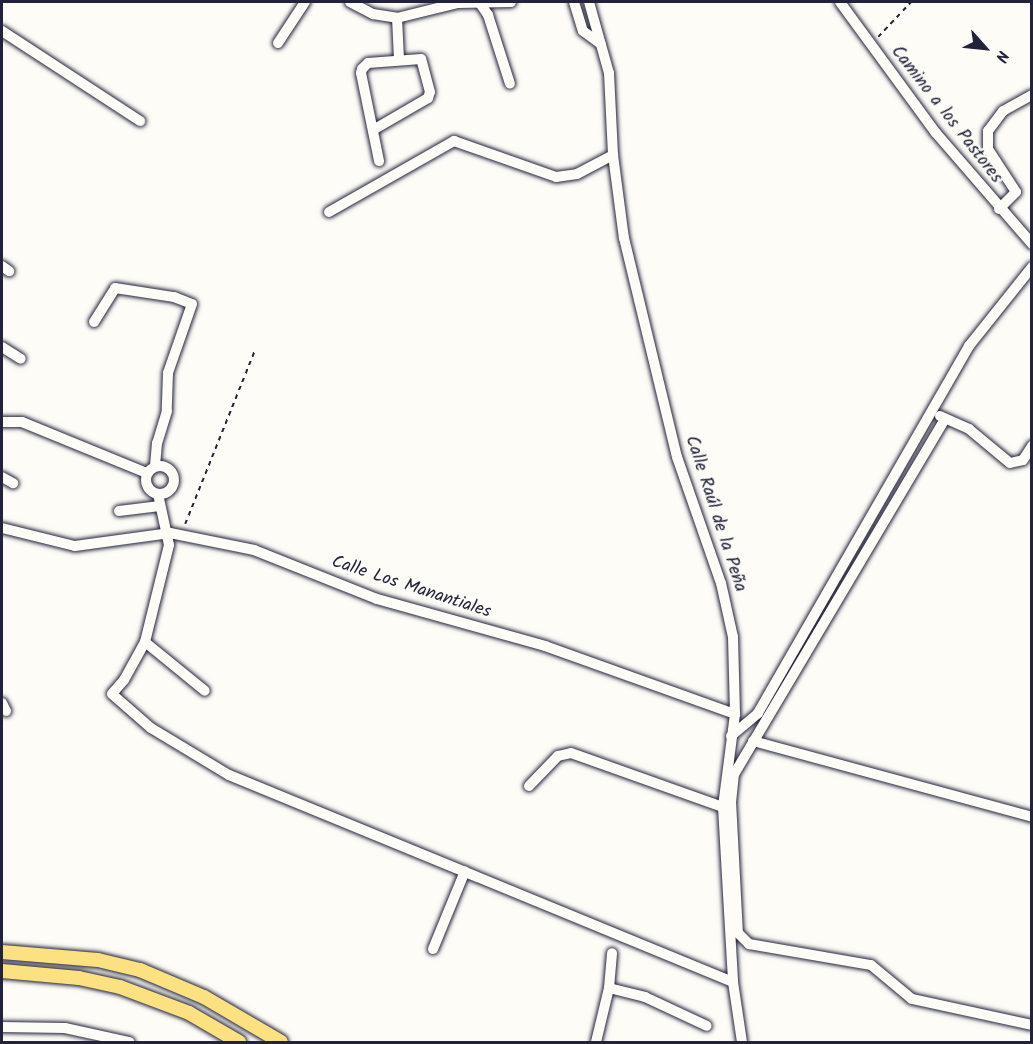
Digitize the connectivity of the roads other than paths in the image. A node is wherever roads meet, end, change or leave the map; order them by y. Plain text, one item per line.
1 (305, 2) edge
2 (350, 2) edge
3 (430, 2) edge
4 (511, 2) edge
5 (574, 2) edge
6 (589, 2) edge
7 (840, 2) edge
8 (486, 5) edge
9 (420, 10) junction
10 (397, 18) junction
11 (2, 31) edge
12 (278, 42) dead end
13 (601, 44) junction
14 (399, 59) junction
15 (510, 84) dead end
16 (1032, 95) edge
17 (140, 121) dead end
18 (373, 130) junction
19 (613, 155) junction
20 (379, 161) dead end
21 (999, 209) junction
22 (329, 212) dead end
23 (1032, 244) edge
24 (1032, 267) edge
25 (93, 322) dead end
26 (2, 347) edge
27 (21, 359) dead end
28 (930, 412) junction
29 (945, 419) junction
30 (2, 422) edge
31 (1032, 446) edge
32 (151, 470) junction
33 (2, 477) edge
34 (13, 483) dead end
35 (158, 494) junction
36 (160, 506) junction
37 (119, 511) dead end
38 (2, 528) edge
39 (175, 534) junction
40 (145, 642) junction
41 (205, 691) dead end
42 (735, 714) junction
43 (731, 736) junction
44 (753, 741) junction
45 (529, 786) dead end
46 (723, 807) junction
47 (1032, 817) edge
48 (465, 871) junction
49 (433, 950) dead end
50 (2, 952) edge
51 (612, 953) dead end
52 (2, 971) edge
53 (733, 982) junction
54 (609, 988) junction
55 (1032, 1025) edge
56 (2, 1026) edge
57 (707, 1026) dead end
58 (129, 1042) edge
59 (239, 1042) edge
60 (281, 1042) edge
61 (596, 1042) edge
62 (742, 1042) edge

1 - 12 street
2 - 10 street
3 - 9 street
4 - 8 street
5 - 13 street
6 - 13 street, Calle Raúl de la Peña
7 - 21 street, Camino a los Pastores
8 - 9 street
8 - 15 street
9 - 10 street
10 - 14 street
11 - 17 street
13 - 19 street, Calle Raúl de la Peña
14 - 18 street
14 - 18 street
16 - 21 street
18 - 20 street
19 - 22 street
19 - 42 street, Calle Raúl de la Peña
21 - 23 street, Camino a los Pastores
24 - 28 street
25 - 32 street
26 - 27 street
28 - 29 street
28 - 43 street
29 - 31 street
29 - 44 street
30 - 32 street
32 - 35 street
32 - 35 street
33 - 34 street
35 - 36 street
36 - 37 street
36 - 39 street
38 - 39 street, Calle Los Manantiales
39 - 40 street
39 - 42 street, Calle Los Manantiales
40 - 41 street
40 - 48 street
42 - 43 street, Calle Raúl de la Peña
43 - 46 street, Calle Raúl de la Peña
44 - 47 street
44 - 55 street
45 - 46 street
46 - 53 street, Calle Raúl de la Peña
48 - 49 street
48 - 53 street
50 - 60 main road
51 - 54 street
52 - 59 main road
53 - 62 street, Calle Raúl de la Peña
54 - 57 street
54 - 61 street
56 - 58 street

